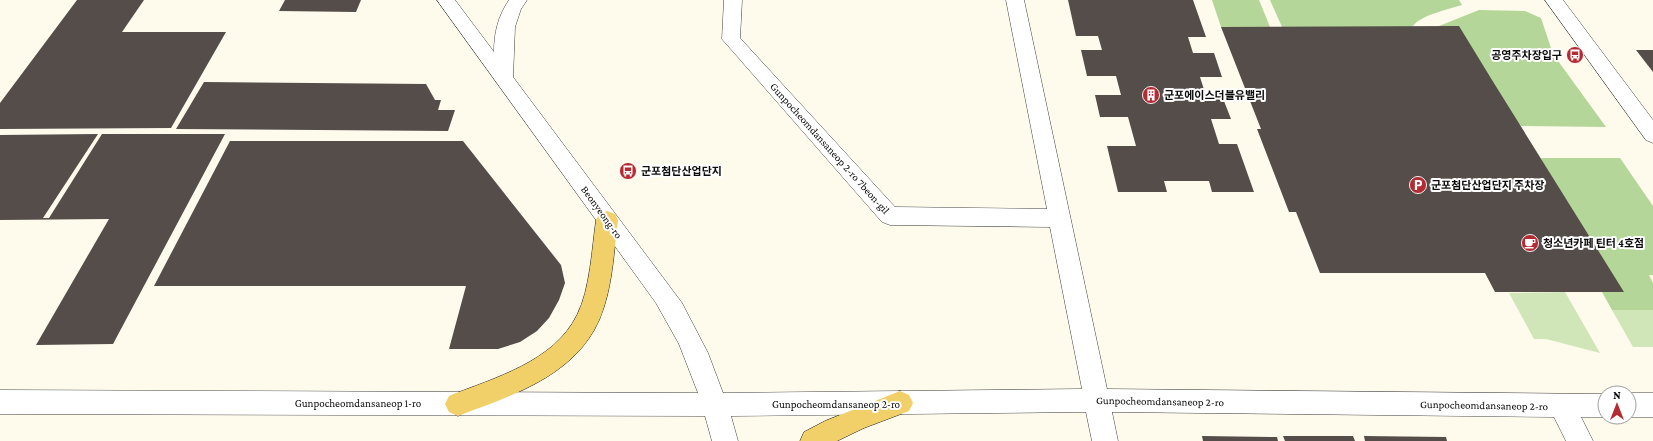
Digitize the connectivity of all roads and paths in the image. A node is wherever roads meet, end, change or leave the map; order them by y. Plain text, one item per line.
1 (446, 0) edge
2 (518, 0) edge
3 (734, 0) edge
4 (1015, 0) edge
5 (1554, 0) edge
6 (503, 78) junction
7 (1653, 135) edge
8 (1058, 218) junction
9 (607, 220) junction
10 (1097, 400) junction
11 (0, 402) edge
12 (458, 404) junction
13 (716, 404) junction
14 (900, 404) junction
15 (1637, 405) edge
16 (1653, 405) edge
17 (1561, 406) junction
18 (1597, 406) edge
19 (725, 441) edge
20 (813, 441) edge
21 (1104, 441) edge
22 (1580, 441) edge

1 - 6 street, Beonyeong-ro
2 - 6 street
3 - 8 street, Gunpocheomdansaneop 2-ro 7beon-gil
4 - 8 street
5 - 7 street
6 - 9 street, Beonyeong-ro
8 - 10 street
9 - 12 main road
9 - 13 street, Beonyeong-ro
10 - 14 street, Gunpocheomdansaneop 2-ro
10 - 17 street, Gunpocheomdansaneop 2-ro
10 - 21 street
11 - 12 street, Gunpocheomdansaneop 1-ro
12 - 13 street, Gunpocheomdansaneop 1-ro
13 - 14 street, Gunpocheomdansaneop 2-ro
13 - 19 street, Beonyeong-ro
14 - 20 main road
15 - 16 street
17 - 18 street, Gunpocheomdansaneop 2-ro
17 - 22 street

